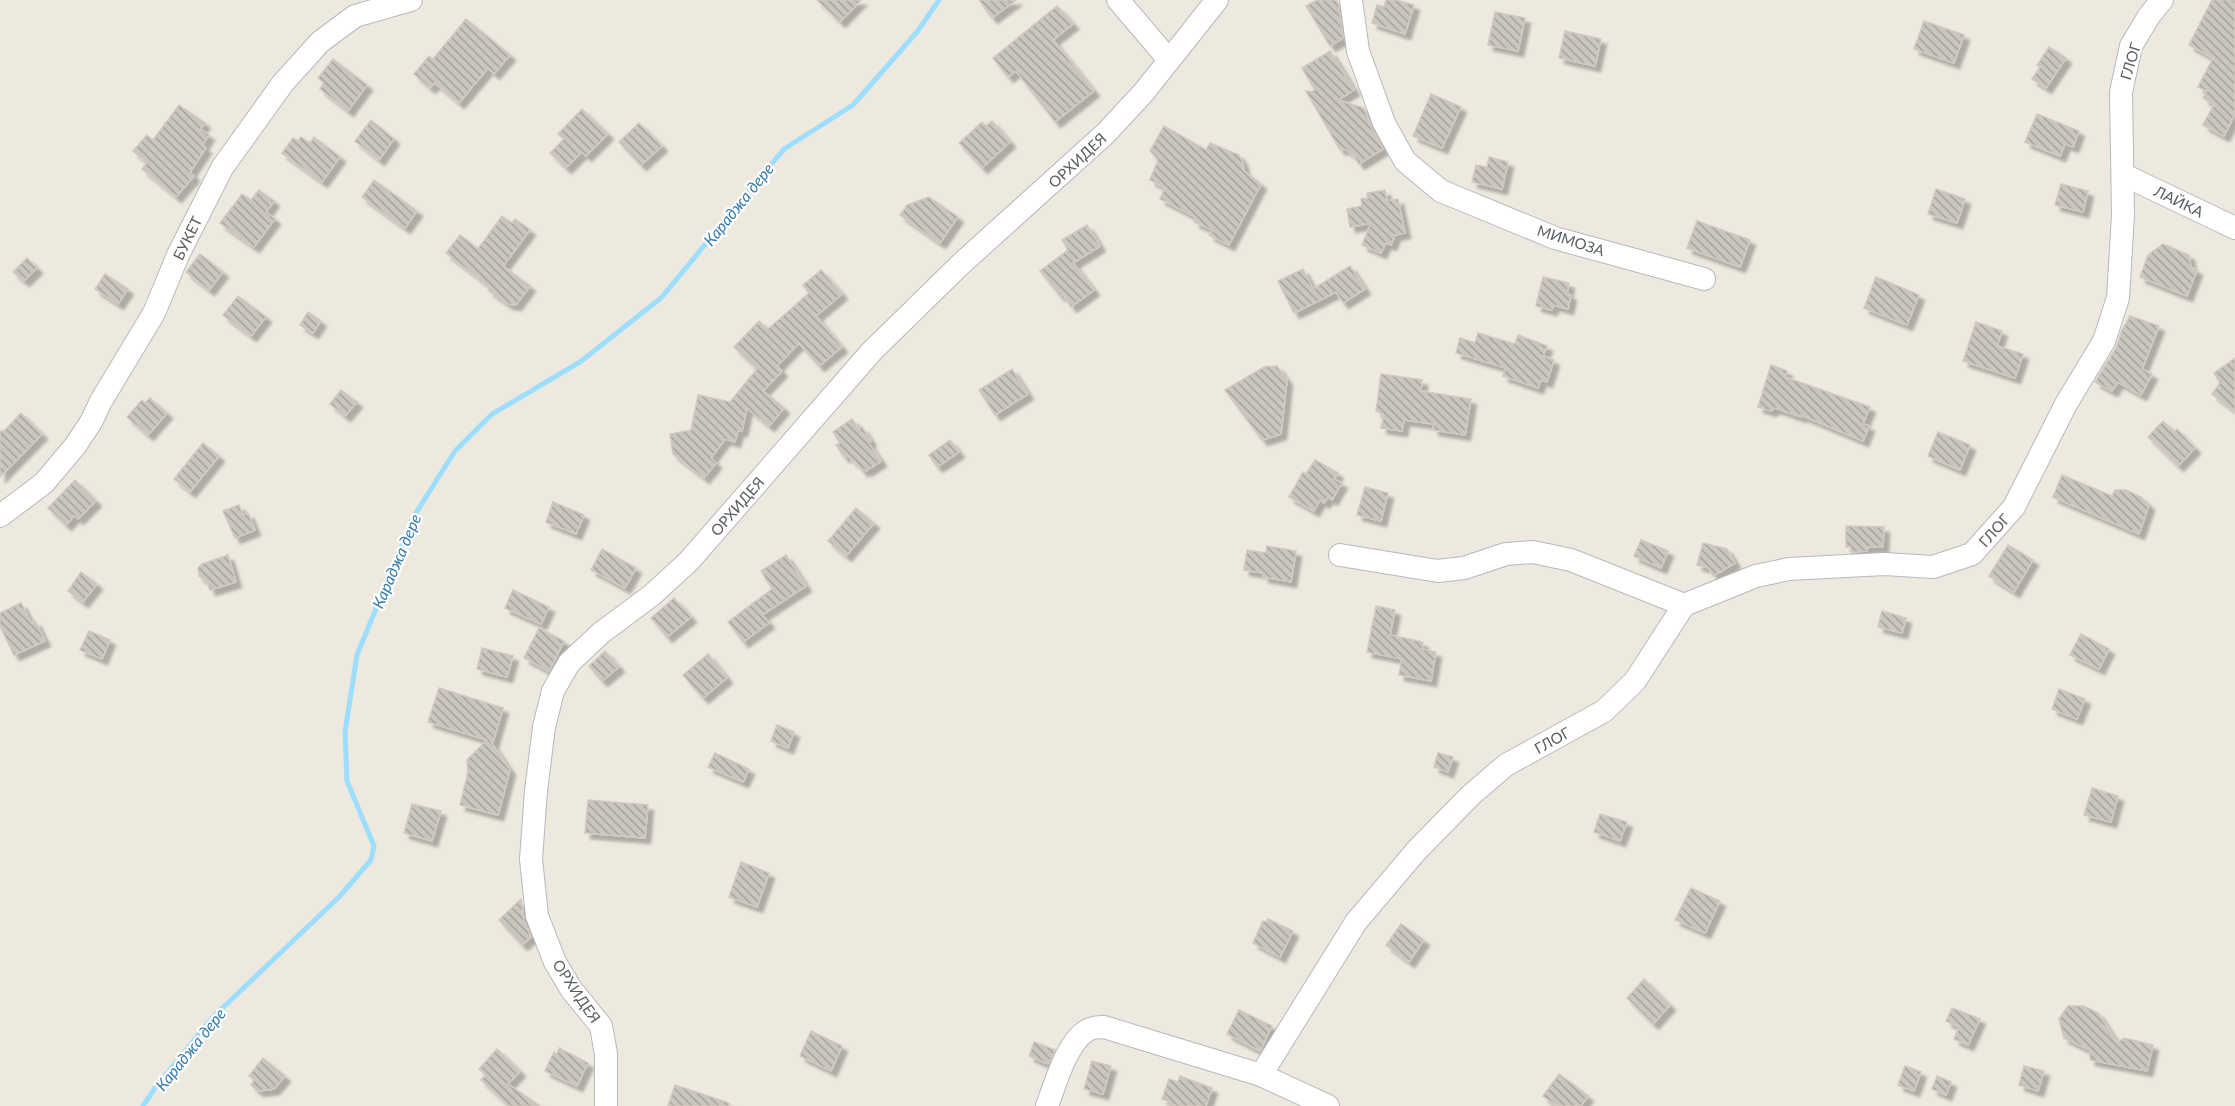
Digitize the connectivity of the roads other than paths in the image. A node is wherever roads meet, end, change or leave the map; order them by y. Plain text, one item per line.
1 (411, 0) edge
2 (1118, 0) edge
3 (1217, 0) edge
4 (1352, 0) edge
5 (2162, 0) edge
6 (1169, 60) junction
7 (2124, 175) junction
8 (2235, 228) edge
9 (1704, 279) dead end
10 (0, 516) edge
11 (1340, 555) dead end
12 (1684, 605) junction
13 (1261, 1075) junction
14 (606, 1106) edge
15 (1047, 1106) edge
16 (1328, 1106) edge

1 - 10 street, БУКЕТ
2 - 6 street
3 - 6 street, ОРХИДЕЯ
4 - 9 street, МИМОЗА
5 - 7 street, ГЛОГ
6 - 14 street, ОРХИДЕЯ
7 - 8 street, ЛАЙКА
7 - 12 street, ГЛОГ
11 - 12 street
12 - 13 street, ГЛОГ
13 - 15 street
13 - 16 street

